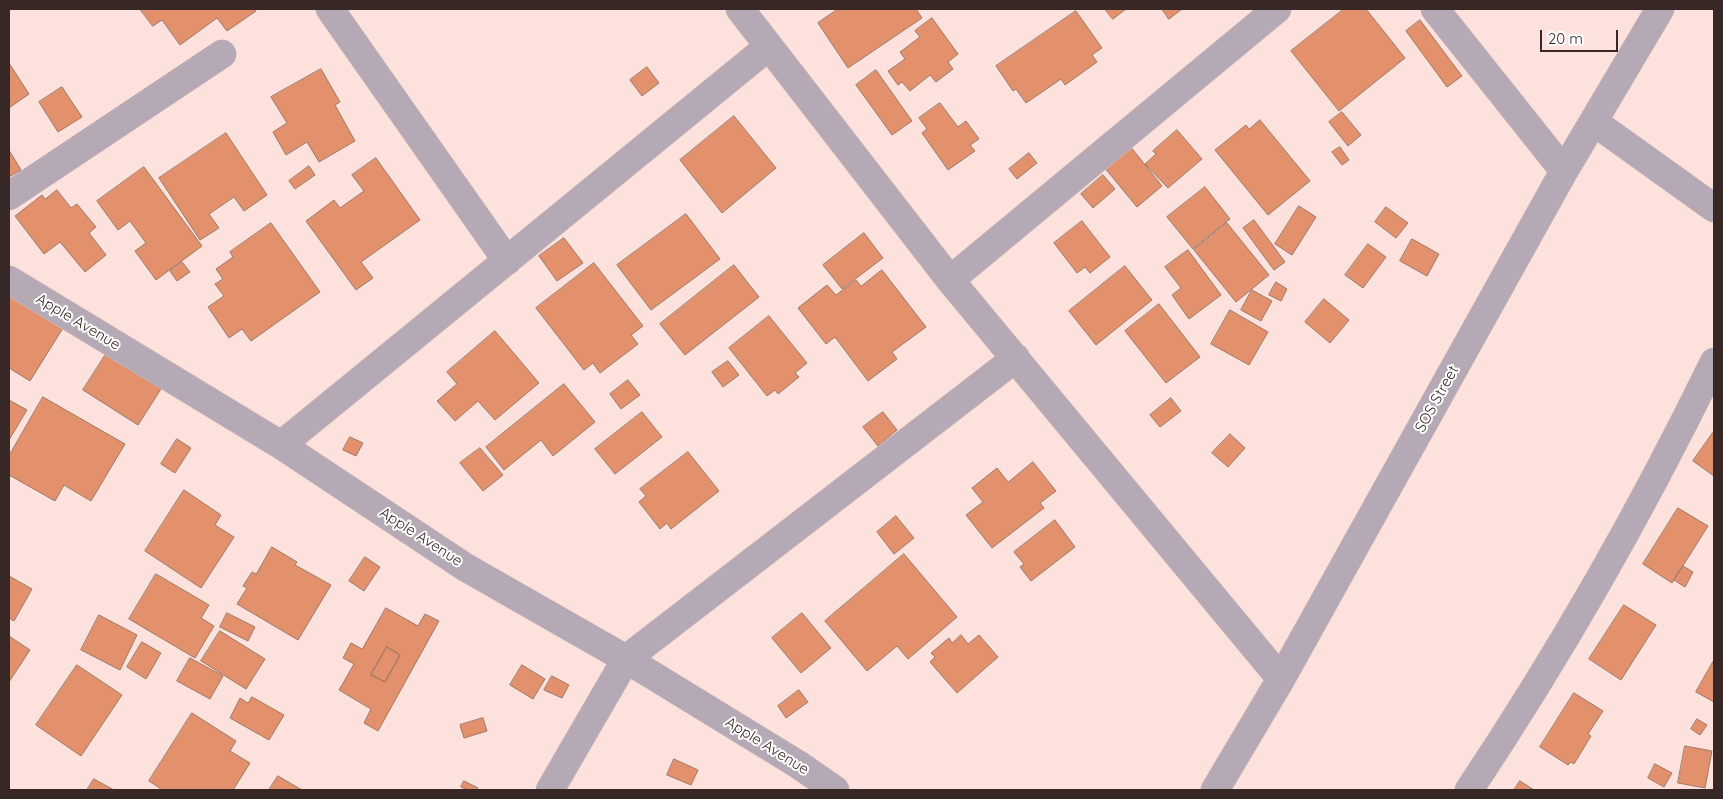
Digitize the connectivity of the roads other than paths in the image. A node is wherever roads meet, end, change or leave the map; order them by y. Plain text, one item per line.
1 (330, 9) edge
2 (740, 9) edge
3 (1278, 9) edge
4 (1435, 9) edge
5 (1660, 9) edge
6 (768, 47) junction
7 (222, 54) dead end
8 (1594, 122) junction
9 (1564, 171) junction
10 (9, 196) edge
11 (1714, 208) edge
12 (507, 261) junction
13 (9, 280) edge
14 (950, 280) junction
15 (1016, 358) junction
16 (1714, 362) edge
17 (281, 445) junction
18 (626, 659) junction
19 (1281, 679) junction
20 (550, 790) edge
21 (835, 790) edge
22 (1215, 790) edge
23 (1469, 790) edge

1 - 12 street
2 - 6 street
3 - 14 street
4 - 9 street
5 - 8 street, SOS Street
6 - 12 street
6 - 14 street
7 - 10 street
8 - 9 street, SOS Street
8 - 11 street
9 - 19 street, SOS Street
12 - 17 street
13 - 17 street, Apple Avenue
14 - 15 street
15 - 18 street
15 - 19 street
16 - 23 street
17 - 18 street, Apple Avenue
18 - 20 street
18 - 21 street, Apple Avenue
19 - 22 street, SOS Street

